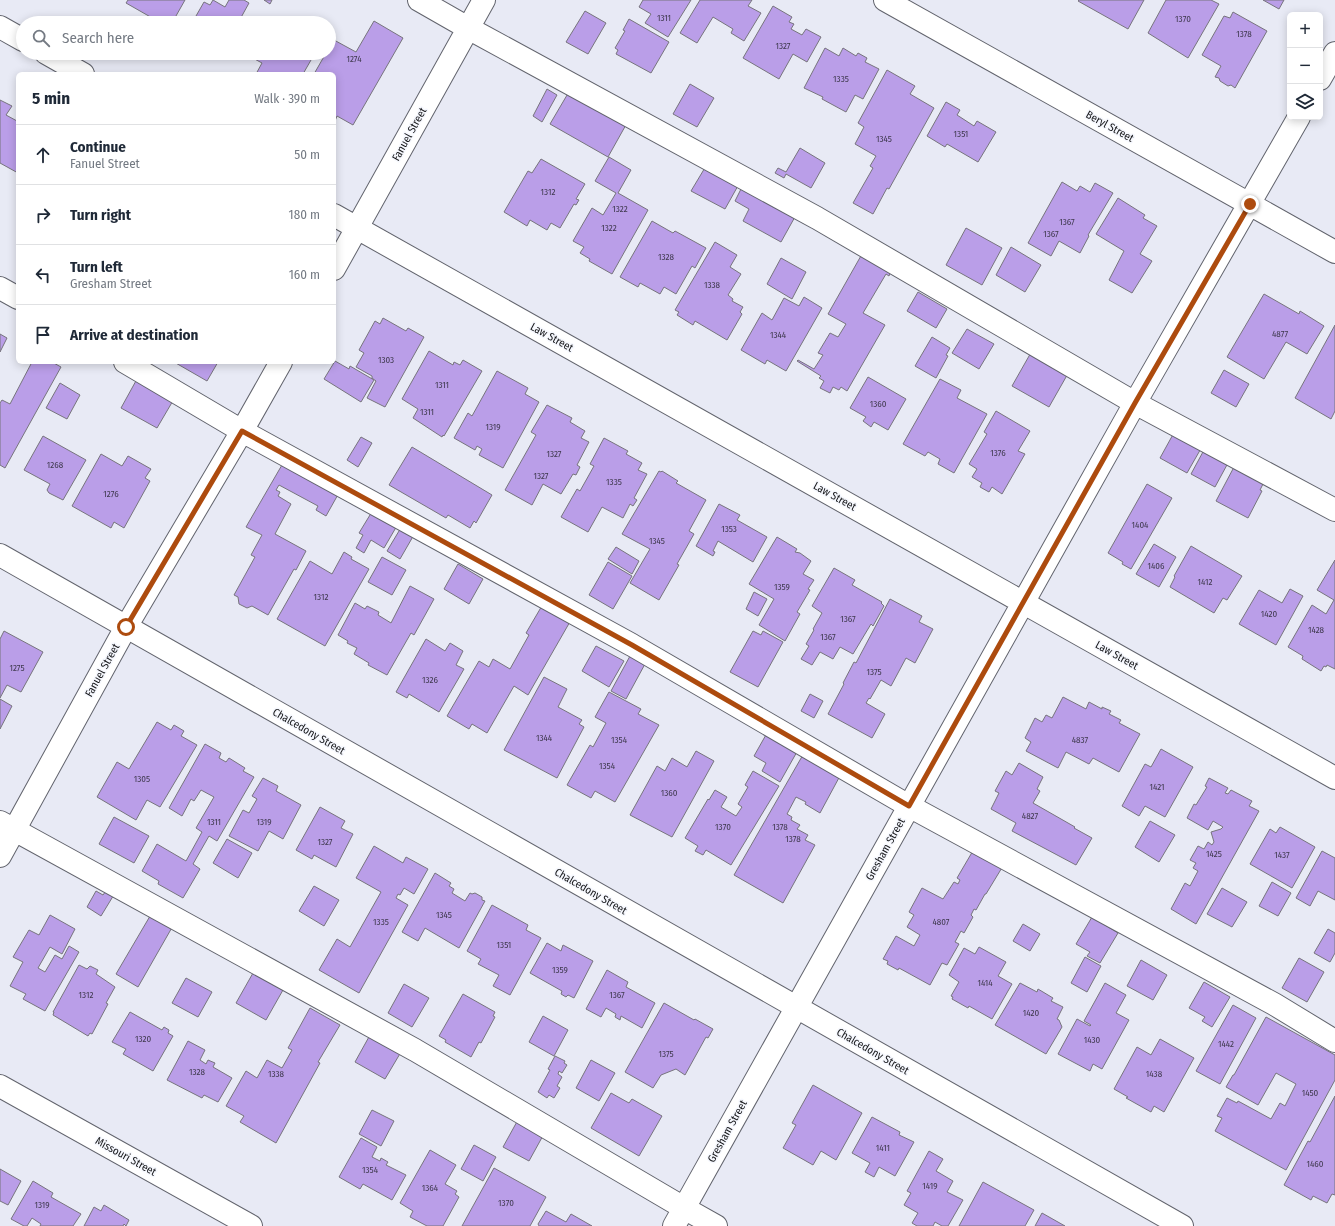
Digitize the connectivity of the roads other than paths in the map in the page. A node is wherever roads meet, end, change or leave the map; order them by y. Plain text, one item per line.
1 (419, 0) edge
2 (484, 0) edge
3 (885, 0) edge
4 (0, 27) edge
5 (468, 28) junction
6 (16, 36) edge
7 (1335, 53) edge
8 (58, 60) edge
9 (79, 72) edge
10 (1323, 74) edge
11 (1297, 120) edge
12 (1250, 204) junction
13 (336, 216) edge
14 (357, 228) junction
15 (1335, 252) edge
16 (336, 265) edge
17 (0, 288) edge
18 (16, 297) edge
19 (128, 364) edge
20 (280, 364) edge
21 (1135, 403) junction
22 (242, 431) junction
23 (1335, 510) edge
24 (0, 556) edge
25 (1024, 603) junction
26 (126, 627) junction
27 (1335, 778) edge
28 (909, 806) junction
29 (7, 827) edge
30 (0, 856) edge
31 (796, 1007) junction
32 (1335, 1041) edge
33 (0, 1086) edge
34 (679, 1217) edge
35 (251, 1226) edge
36 (716, 1226) edge
37 (1182, 1226) edge

1 - 5 street
2 - 5 street, Fanuel Street
3 - 12 street, Beryl Street
4 - 6 street
5 - 14 street, Fanuel Street
5 - 21 street
7 - 10 street
8 - 9 street
11 - 12 street, Gresham Street
12 - 15 street, Beryl Street
12 - 21 street, Gresham Street
13 - 14 street, Law Street
14 - 16 street, Fanuel Street
14 - 25 street, Law Street
17 - 18 street
19 - 22 street
20 - 22 street, Fanuel Street
21 - 23 street
21 - 25 street, Gresham Street
22 - 26 street, Fanuel Street
22 - 28 street
24 - 26 street, Chalcedony Street
25 - 27 street, Law Street
25 - 28 street, Gresham Street
26 - 29 street, Fanuel Street
26 - 31 street, Chalcedony Street
28 - 31 street, Gresham Street
28 - 32 street
29 - 30 street, Fanuel Street
29 - 34 street
31 - 34 street, Gresham Street
31 - 37 street, Chalcedony Street
33 - 35 street, Missouri Street
34 - 36 street

